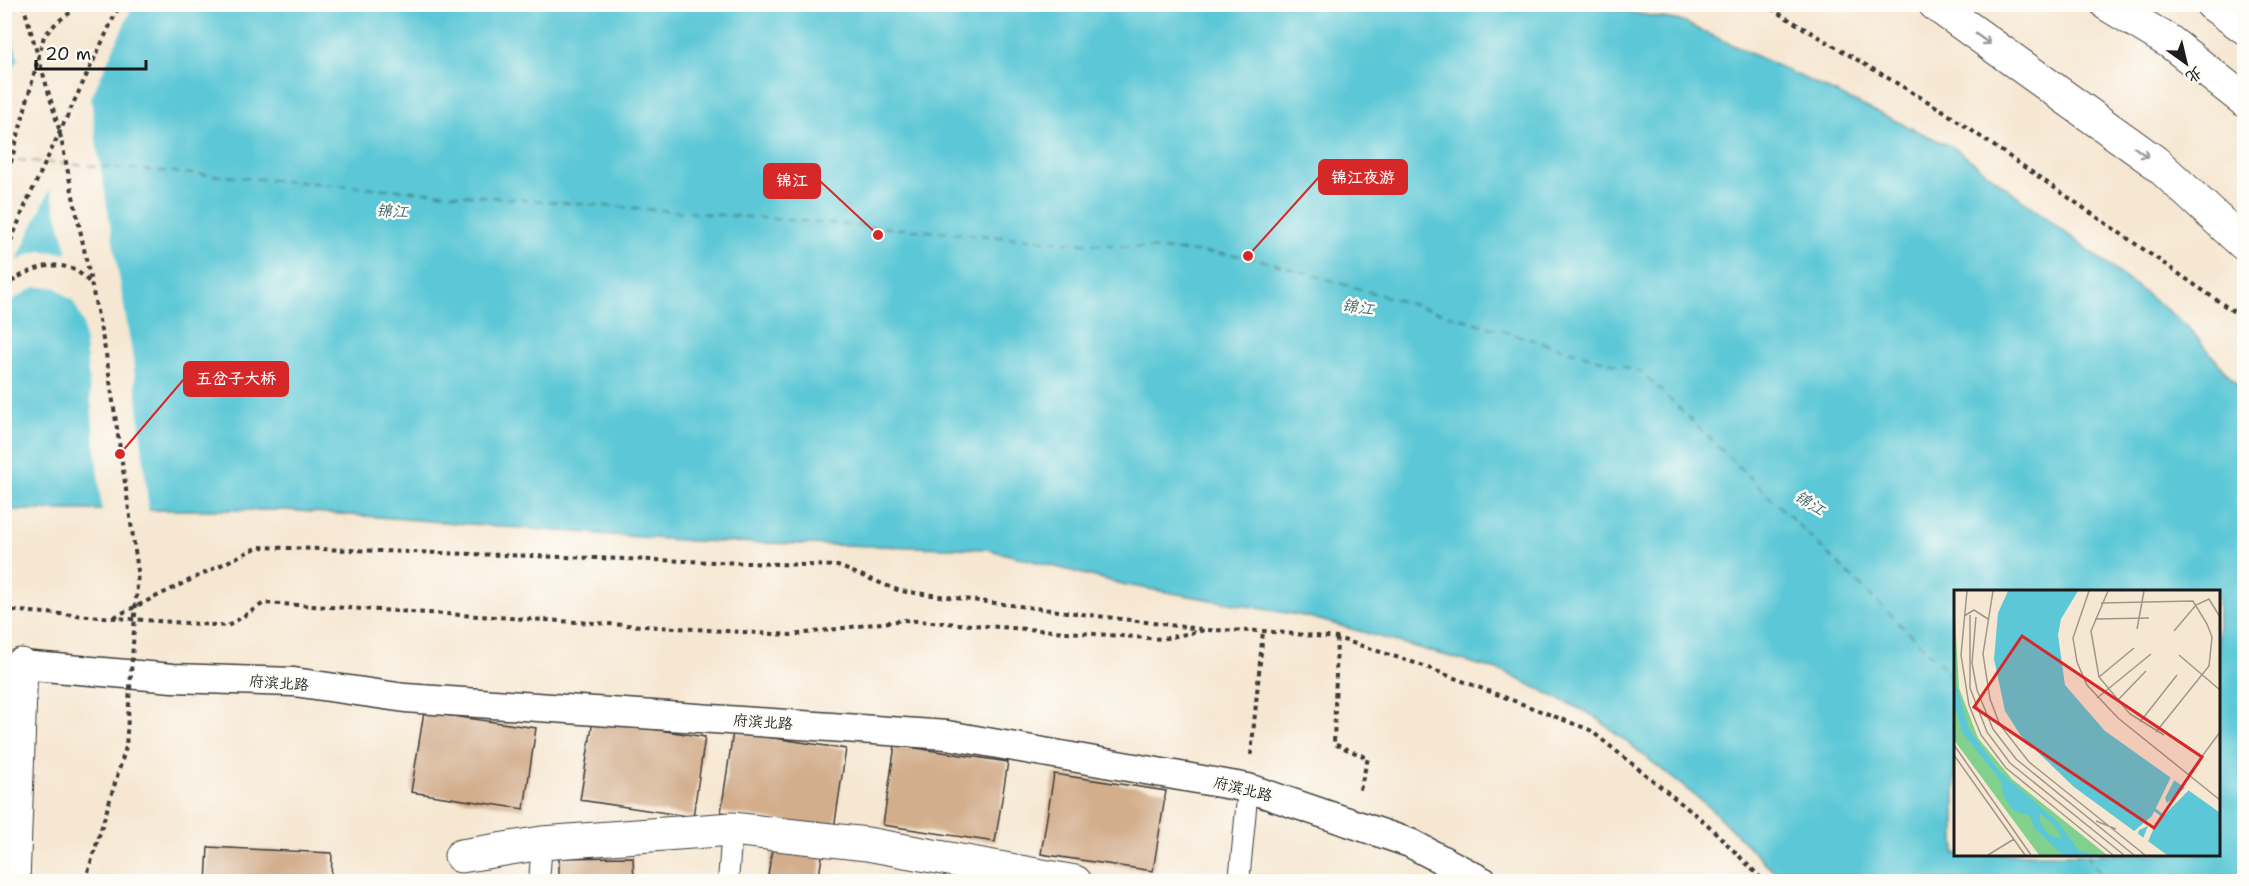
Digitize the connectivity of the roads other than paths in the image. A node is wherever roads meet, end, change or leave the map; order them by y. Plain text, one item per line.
1 (1935, 4) edge
2 (2107, 4) edge
3 (2212, 4) edge
4 (2244, 27) edge
5 (2244, 100) edge
6 (2244, 244) edge
7 (13, 664) edge
8 (1248, 788) junction
9 (732, 830) junction
10 (542, 843) junction
11 (461, 856) dead end
12 (1065, 880) edge
13 (13, 882) edge
14 (539, 882) edge
15 (728, 882) edge
16 (1239, 882) edge
17 (1484, 882) edge

1 -> 6 main road
2 - 5 main road
3 - 4 main road
7 - 8 street, 府滨北路
7 - 13 main road
8 - 16 lane
8 - 17 street, 府滨北路
9 - 10 main road
9 - 12 main road
9 - 15 lane
10 - 11 main road
10 - 14 lane

